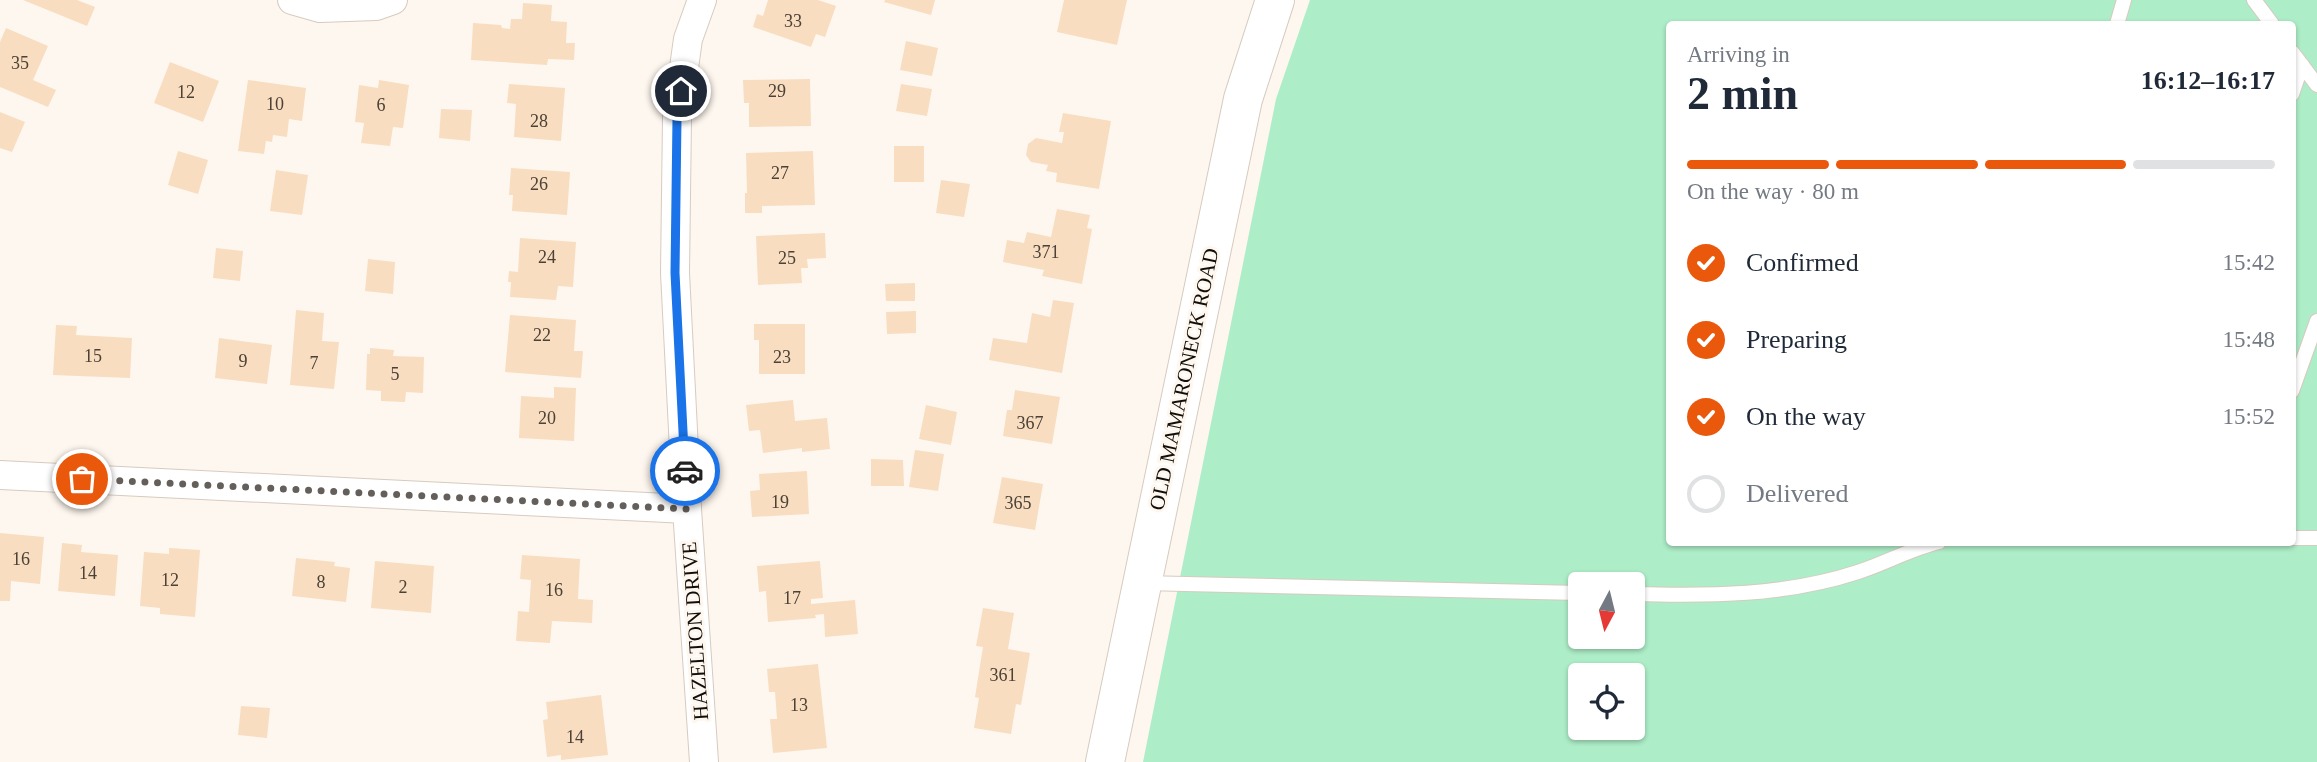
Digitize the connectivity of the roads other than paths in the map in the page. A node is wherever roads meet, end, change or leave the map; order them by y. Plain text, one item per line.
1 (292, 0) edge
2 (393, 0) edge
3 (702, 0) edge
4 (1275, 0) edge
5 (2124, 0) edge
6 (2254, 0) edge
7 (2118, 21) edge
8 (2270, 21) edge
9 (2296, 57) edge
10 (2302, 65) junction
11 (2296, 82) edge
12 (2317, 85) edge
13 (2317, 321) edge
14 (2296, 380) edge
15 (0, 475) edge
16 (687, 509) junction
17 (2296, 538) edge
18 (2317, 538) edge
19 (1924, 546) edge
20 (1141, 583) junction
21 (1568, 593) edge
22 (1645, 594) edge
23 (704, 762) edge
24 (1105, 762) edge

1 - 2 street
3 - 16 street, HAZELTON DRIVE
4 - 20 main road, OLD MAMARONECK ROAD
5 - 7 lane
6 - 8 lane
9 - 10 lane
10 - 11 lane
10 - 12 lane
13 - 14 lane
15 - 16 street
16 - 23 street, HAZELTON DRIVE
17 - 18 lane
19 - 22 lane
20 - 21 lane
20 - 24 main road, OLD MAMARONECK ROAD

